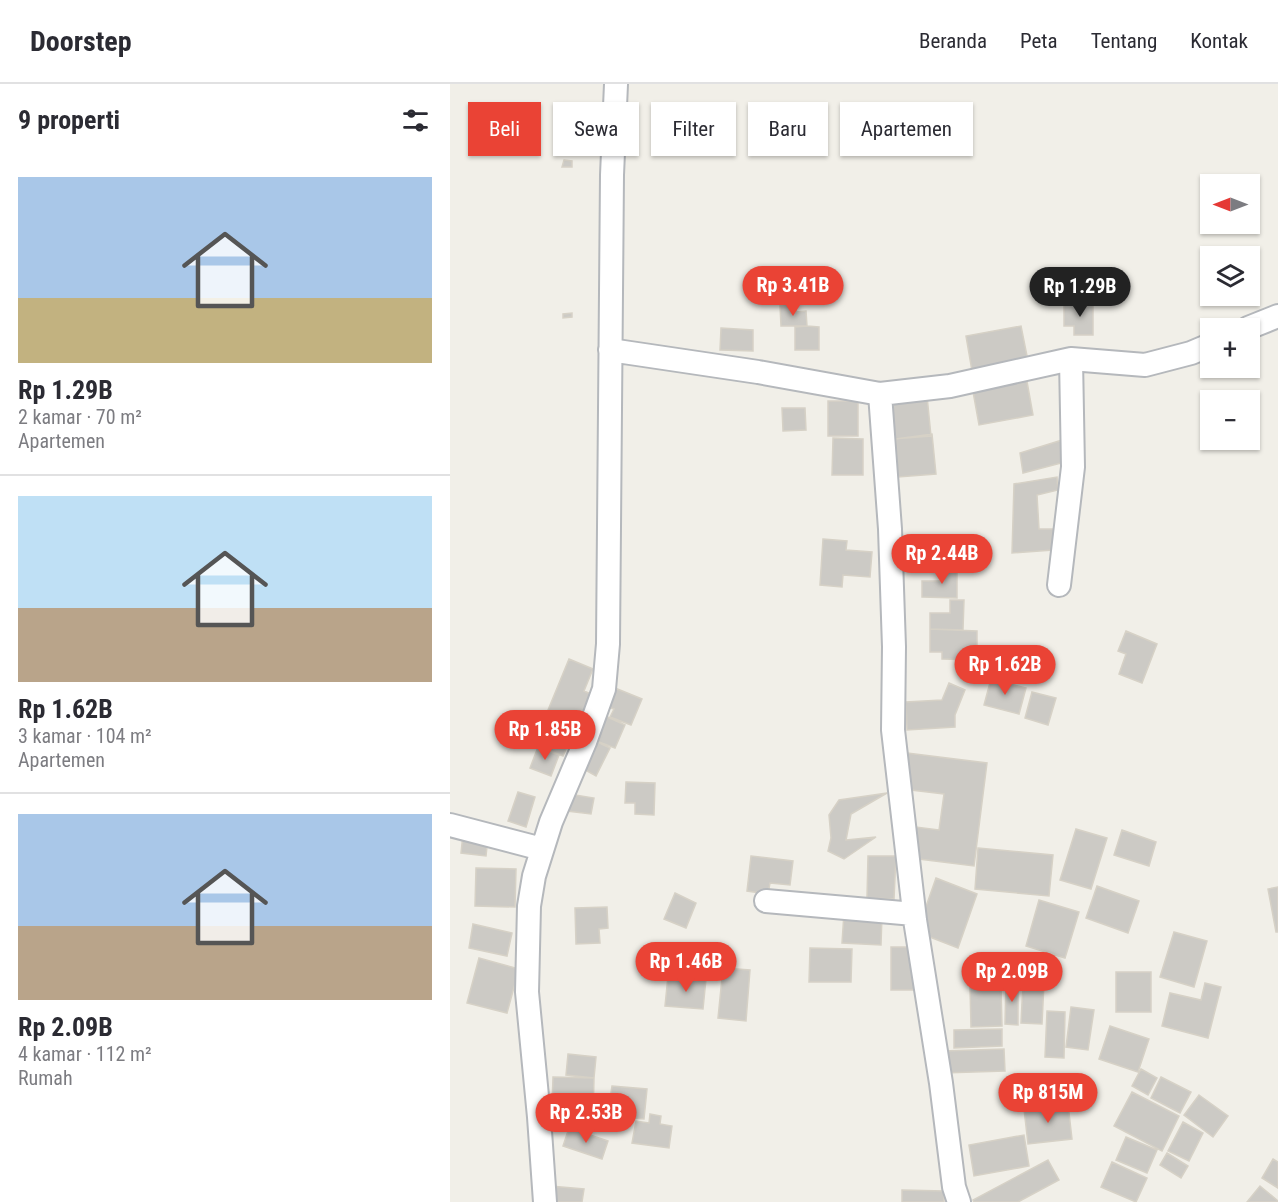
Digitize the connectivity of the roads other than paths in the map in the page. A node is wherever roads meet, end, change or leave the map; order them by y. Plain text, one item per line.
1 (616, 84) edge
2 (1278, 316) edge
3 (1260, 323) edge
4 (1200, 349) edge
5 (610, 350) junction
6 (1071, 359) junction
7 (880, 394) junction
8 (1059, 585) dead end
9 (450, 825) edge
10 (542, 849) junction
11 (766, 901) dead end
12 (914, 914) junction
13 (544, 1202) edge
14 (959, 1202) edge

1 - 5 street
2 - 3 street
4 - 6 street
5 - 7 street
5 - 10 street
6 - 7 street
6 - 8 street
7 - 12 street
9 - 10 street
10 - 13 street
11 - 12 street
12 - 14 street

